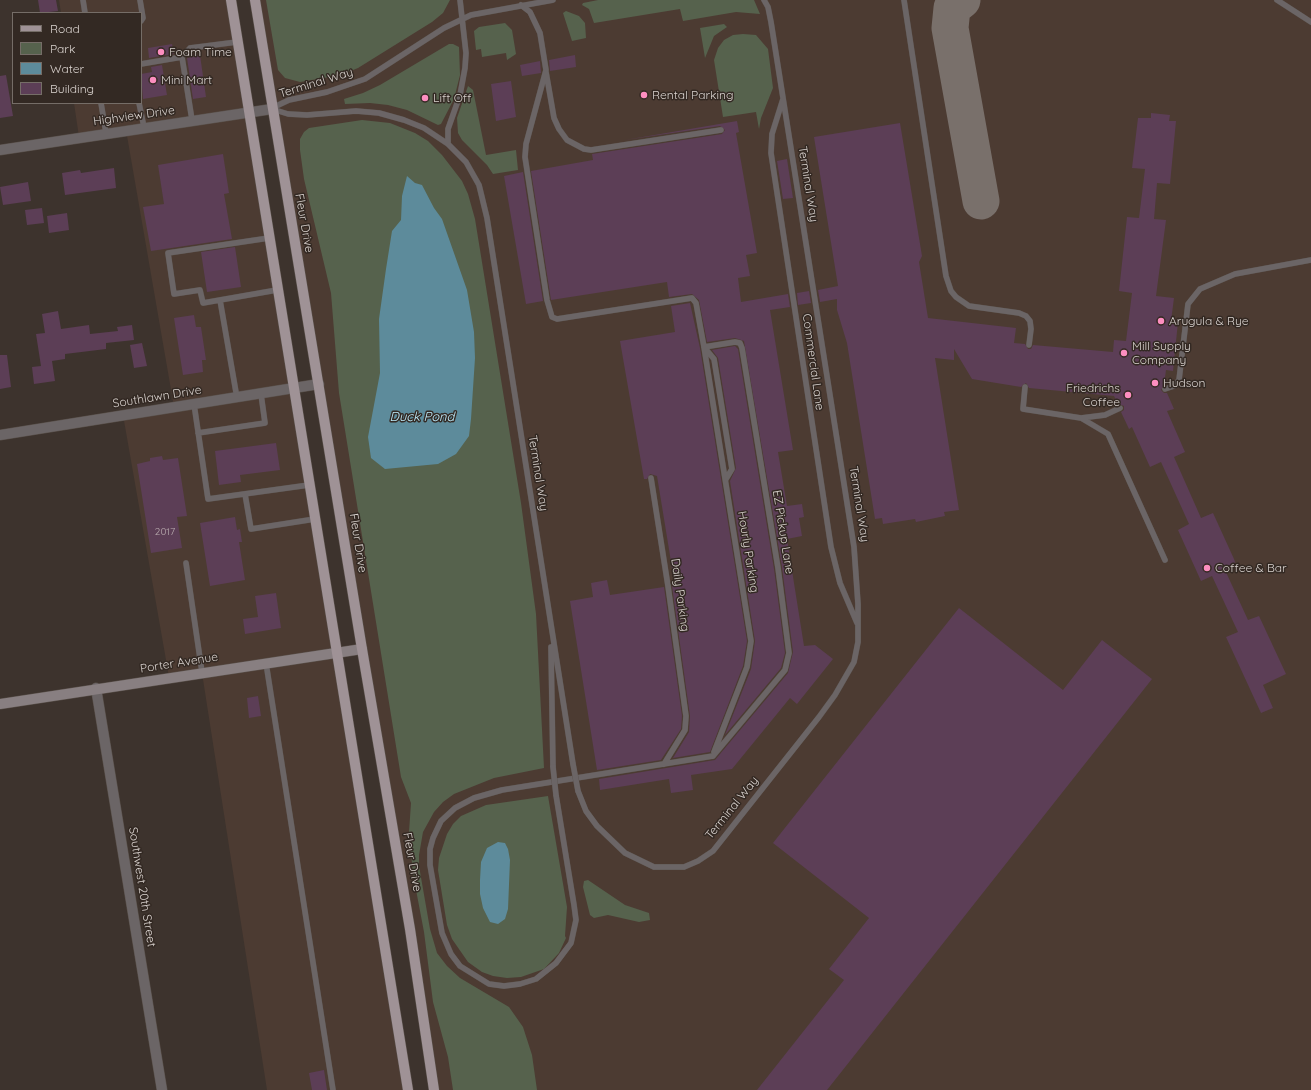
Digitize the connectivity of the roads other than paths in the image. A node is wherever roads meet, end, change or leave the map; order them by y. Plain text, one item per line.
1 (83, 0) edge
2 (140, 0) edge
3 (231, 0) edge
4 (255, 0) edge
5 (460, 0) edge
6 (553, 0) edge
7 (764, 0) edge
8 (904, 0) edge
9 (1277, 0) edge
10 (521, 5) junction
11 (85, 12) edge
12 (142, 12) edge
13 (462, 18) junction
14 (1311, 22) edge
15 (237, 42) junction
16 (182, 57) junction
17 (142, 64) edge
18 (546, 70) junction
19 (783, 98) junction
20 (101, 104) edge
21 (139, 104) edge
22 (272, 108) junction
23 (248, 112) junction
24 (192, 120) junction
25 (144, 127) junction
26 (721, 130) dead end
27 (106, 133) junction
28 (448, 144) junction
29 (0, 150) edge
30 (269, 238) junction
31 (1311, 260) edge
32 (278, 290) junction
33 (220, 300) junction
34 (1029, 345) dead end
35 (704, 347) junction
36 (319, 384) junction
37 (1025, 387) dead end
38 (294, 389) junction
39 (1165, 389) dead end
40 (260, 394) junction
41 (238, 398) junction
42 (194, 404) junction
43 (1120, 408) dead end
44 (1081, 418) junction
45 (198, 433) junction
46 (0, 435) edge
47 (651, 478) dead end
48 (726, 480) junction
49 (309, 485) junction
50 (245, 494) junction
51 (315, 519) junction
52 (1165, 560) dead end
53 (186, 564) dead end
54 (858, 625) junction
55 (551, 630) junction
56 (362, 649) junction
57 (336, 652) junction
58 (266, 663) junction
59 (202, 672) junction
60 (96, 688) junction
61 (0, 704) edge
62 (713, 756) junction
63 (664, 764) junction
64 (162, 1090) edge
65 (333, 1090) edge
66 (408, 1090) edge
67 (434, 1090) edge

1 - 11 lane
2 - 12 lane
3 - 15 main road
4 - 22 main road, Fleur Drive
5 - 13 lane
6 - 10 lane, Terminal Way
7 - 19 lane, Terminal Way
8 - 34 lane
9 - 14 lane
10 - 13 lane, Terminal Way
10 - 18 lane
13 - 22 lane, Terminal Way
13 - 28 lane
15 - 16 lane
15 - 23 main road
16 - 17 lane
16 - 24 lane
18 - 26 lane
18 - 35 lane
19 - 54 lane, Terminal Way
19 - 54 lane, Commercial Lane
20 - 27 lane
21 - 25 lane
22 - 23 street, Highview Drive
22 - 28 lane, Terminal Way
22 - 36 main road, Fleur Drive
23 - 24 street, Highview Drive
23 - 30 main road
24 - 25 street, Highview Drive
25 - 27 street, Highview Drive
27 - 29 street, Highview Drive
28 - 55 lane, Terminal Way
30 - 32 main road
30 - 33 lane
31 - 39 lane
32 - 33 lane
32 - 38 main road
33 - 41 lane
35 - 48 lane, Hourly Parking
35 - 48 lane
35 - 62 lane, EZ Pickup Lane
36 - 38 street, Southlawn Drive
36 - 56 main road, Fleur Drive
37 - 44 lane
38 - 40 street, Southlawn Drive
38 - 49 main road
40 - 41 street, Southlawn Drive
40 - 45 lane
41 - 42 street, Southlawn Drive
42 - 45 lane
42 - 46 street, Southlawn Drive
43 - 44 lane
44 - 52 lane
45 - 50 lane
47 - 63 lane, Daily Parking
48 - 62 lane, Hourly Parking
49 - 50 lane
49 - 51 main road
50 - 51 lane
51 - 57 main road
53 - 59 lane
54 - 55 lane, Terminal Way, bridge
55 - 63 lane, bridge
56 - 57 street, Porter Avenue
56 - 67 main road, Fleur Drive
57 - 58 street, Porter Avenue
57 - 66 main road
58 - 59 street, Porter Avenue
58 - 65 lane
59 - 60 street, Porter Avenue
60 - 61 street, Porter Avenue
60 - 64 street, Southwest 20th Street
62 - 63 lane

